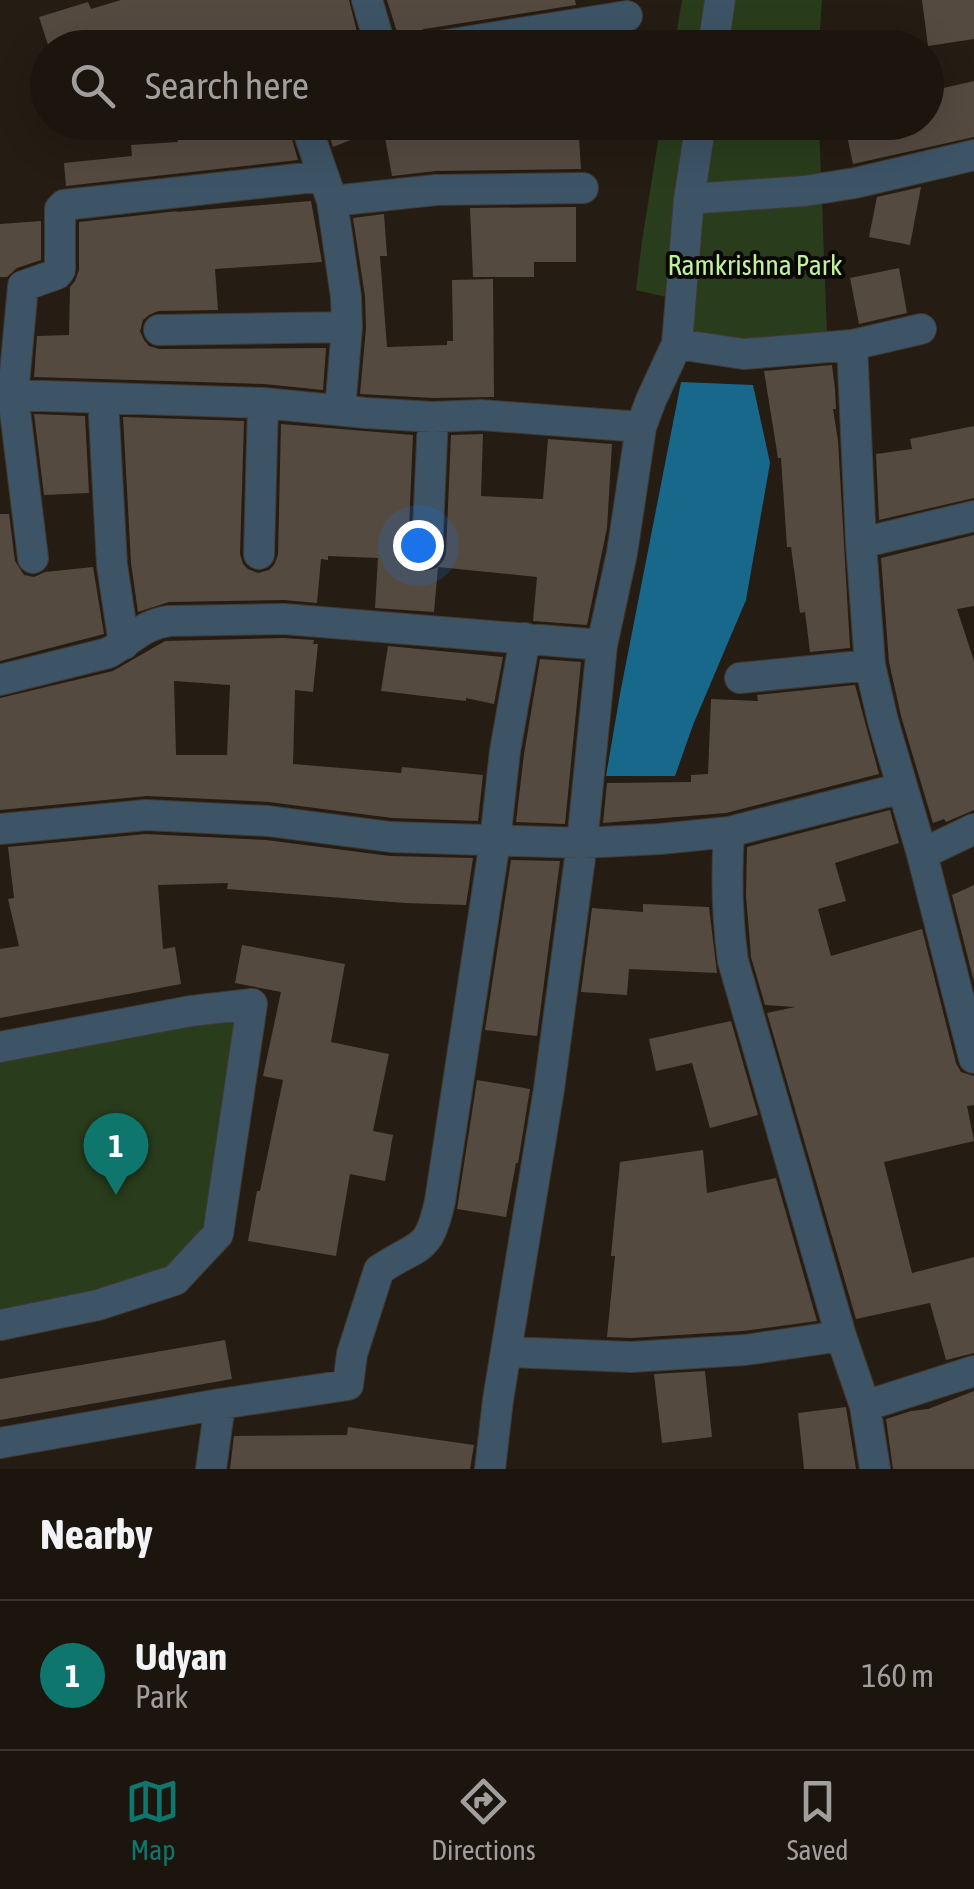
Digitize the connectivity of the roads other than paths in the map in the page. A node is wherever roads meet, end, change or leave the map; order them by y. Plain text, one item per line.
1 (368, 0) edge
2 (720, 0) edge
3 (628, 16) dead end
4 (376, 30) edge
5 (540, 30) edge
6 (716, 30) edge
7 (310, 140) edge
8 (698, 140) edge
9 (974, 155) edge
10 (327, 188) junction
11 (583, 188) dead end
12 (689, 198) junction
13 (347, 327) junction
14 (922, 329) dead end
15 (158, 330) dead end
16 (677, 344) junction
17 (852, 345) junction
18 (13, 395) junction
19 (103, 398) junction
20 (263, 404) junction
21 (340, 410) junction
22 (433, 417) junction
23 (641, 427) junction
24 (974, 516) edge
25 (860, 543) junction
26 (427, 552) dead end
27 (258, 554) dead end
28 (33, 558) dead end
29 (525, 638) junction
30 (124, 644) junction
31 (602, 646) junction
32 (870, 665) junction
33 (740, 678) dead end
34 (0, 680) edge
35 (902, 788) junction
36 (0, 829) edge
37 (974, 829) edge
38 (729, 832) junction
39 (495, 841) junction
40 (582, 843) junction
41 (922, 854) junction
42 (0, 1047) edge
43 (974, 1058) edge
44 (0, 1326) edge
45 (841, 1336) junction
46 (506, 1352) junction
47 (974, 1371) edge
48 (220, 1404) junction
49 (864, 1406) junction
50 (0, 1443) edge
51 (211, 1469) edge
52 (490, 1469) edge
53 (874, 1469) edge

1 - 4 street
2 - 6 street
3 - 5 street
7 - 10 street
8 - 12 street
9 - 12 street
10 - 11 street
10 - 13 street
10 - 18 street
12 - 16 street
13 - 15 street
13 - 21 street
14 - 17 street
16 - 17 street
16 - 23 street
17 - 25 street
18 - 19 street
18 - 28 street
19 - 20 street
19 - 30 street
20 - 21 street
20 - 27 street
21 - 22 street
22 - 23 street
22 - 26 street
23 - 31 street
24 - 25 street
25 - 32 street
29 - 30 street
29 - 31 street
29 - 39 street
30 - 34 street
31 - 40 street
32 - 33 street
32 - 35 street
35 - 38 street
35 - 41 street
36 - 39 street
37 - 41 street
38 - 40 street
38 - 45 street
39 - 40 street
39 - 48 street
40 - 46 street
41 - 43 street
42 - 44 street
45 - 46 street
45 - 49 street
46 - 52 street
47 - 49 street
48 - 50 street
48 - 51 street
49 - 53 street

